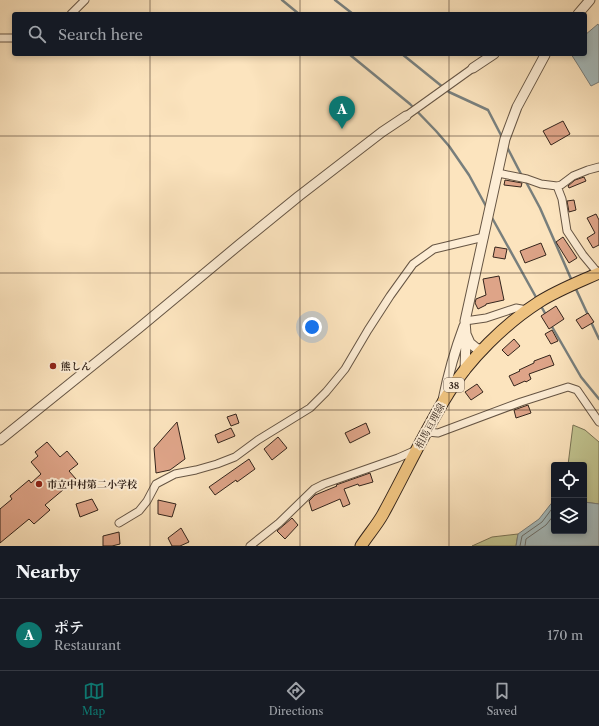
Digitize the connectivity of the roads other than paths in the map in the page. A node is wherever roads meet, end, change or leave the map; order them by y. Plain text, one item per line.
1 (85, 0) edge
2 (590, 0) edge
3 (74, 12) edge
4 (580, 12) edge
5 (0, 38) edge
6 (12, 38) edge
7 (491, 56) edge
8 (543, 56) edge
9 (473, 68) joint
10 (406, 116) joint
11 (599, 167) edge
12 (498, 173) junction
13 (558, 186) junction
14 (484, 237) junction
15 (599, 273) edge
16 (527, 310) junction
17 (466, 321) junction
18 (466, 334) junction
19 (483, 350) junction
20 (464, 371) junction
21 (442, 403) junction
22 (599, 422) edge
23 (427, 432) junction
24 (0, 440) edge
25 (416, 450) junction
26 (119, 523) dead end
27 (250, 546) edge
28 (361, 546) edge

1 - 3 street
2 - 4 street
5 - 6 street
7 - 9 street
8 - 12 street
9 - 10 street
10 - 24 street
11 - 13 street
12 - 13 street
12 - 14 street
13 - 15 street
14 - 17 street
14 - 26 street
15 - 16 main road, 相馬亘理線 / 38
16 - 17 street
16 - 19 main road, 相馬亘理線 / 38
17 - 18 street
17 - 21 street
18 - 19 street
18 - 20 street
19 - 20 main road, 相馬亘理線 / 38
20 - 21 main road, 相馬亘理線 / 38
21 - 23 main road, 相馬亘理線 / 38
22 - 23 street
23 - 25 main road, 相馬亘理線 / 38
25 - 27 street
25 - 28 main road, 相馬亘理線 / 38

